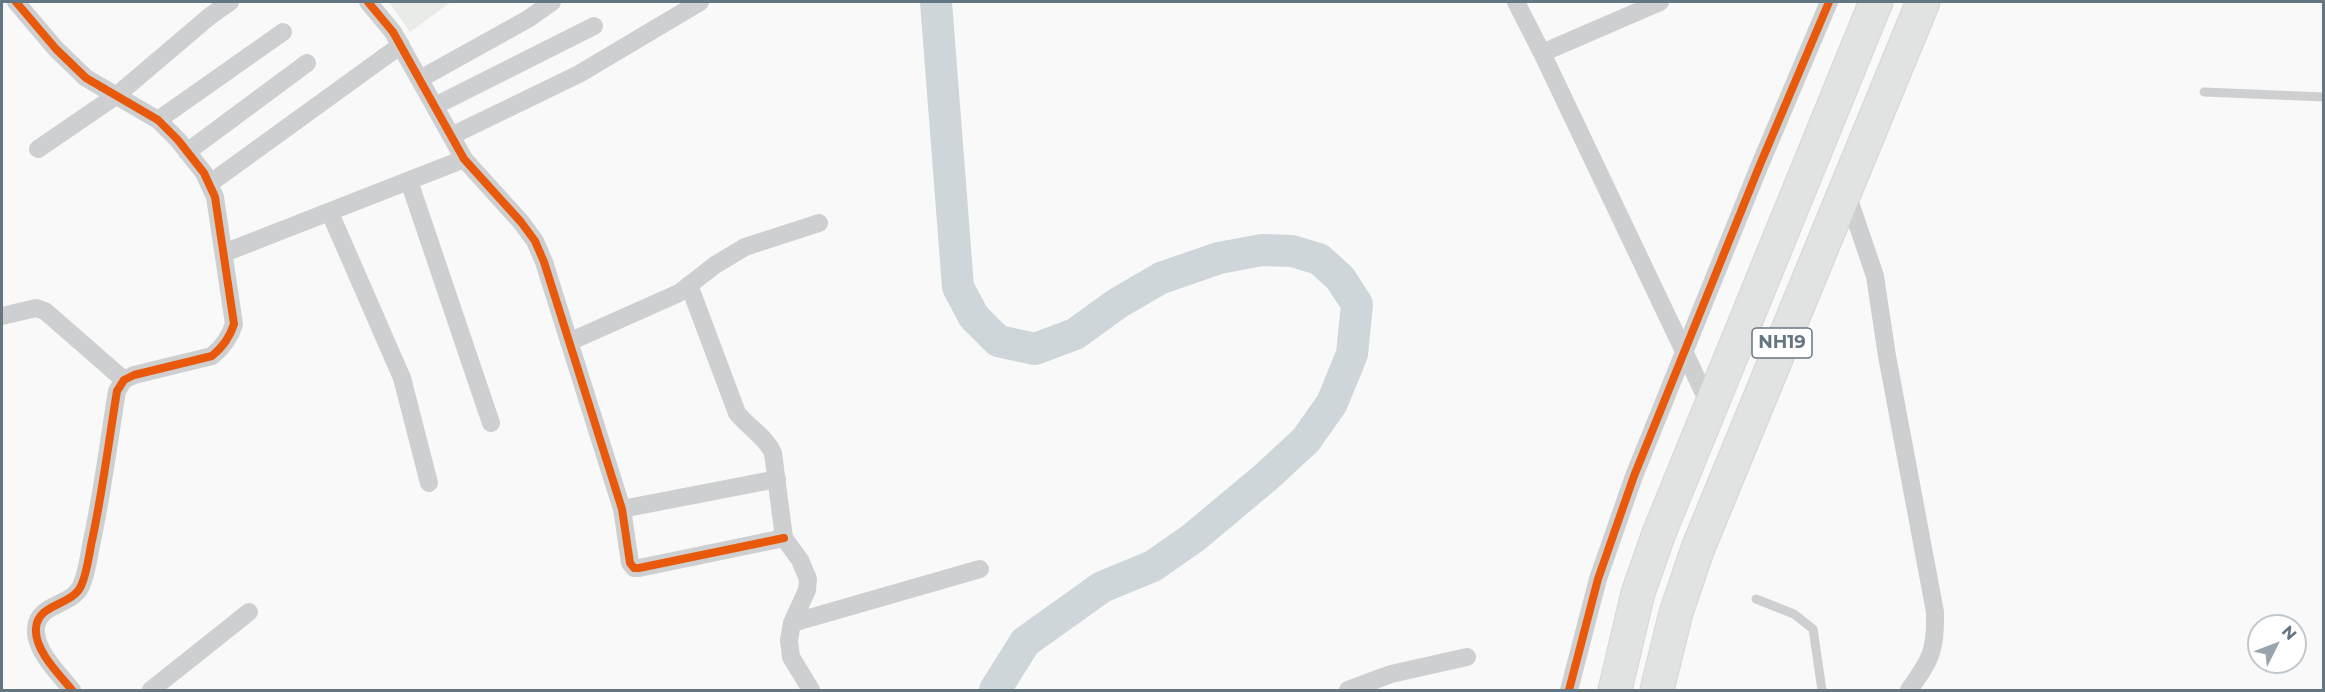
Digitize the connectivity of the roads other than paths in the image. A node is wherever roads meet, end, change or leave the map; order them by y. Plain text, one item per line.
1 (16, 2) edge
2 (230, 2) edge
3 (368, 2) edge
4 (552, 2) edge
5 (700, 2) edge
6 (1516, 2) edge
7 (1829, 2) edge
8 (1876, 2) edge
9 (1923, 2) edge
10 (1649, 4) edge
11 (594, 26) dead end
12 (283, 32) dead end
13 (401, 45) junction
14 (1542, 52) junction
15 (307, 63) dead end
16 (420, 79) junction
17 (2204, 92) dead end
18 (117, 95) junction
19 (2324, 97) edge
20 (435, 106) junction
21 (158, 120) junction
22 (451, 136) junction
23 (38, 149) dead end
24 (187, 152) junction
25 (464, 159) junction
26 (409, 181) junction
27 (209, 184) junction
28 (1845, 190) junction
29 (330, 213) junction
30 (819, 223) dead end
31 (224, 253) junction
32 (689, 285) junction
33 (2, 316) edge
34 (570, 342) junction
35 (1685, 352) junction
36 (124, 380) junction
37 (1710, 406) junction
38 (490, 423) dead end
39 (777, 479) junction
40 (429, 483) dead end
41 (622, 509) junction
42 (784, 538) junction
43 (980, 569) dead end
44 (1756, 599) dead end
45 (249, 612) dead end
46 (792, 623) junction
47 (1467, 657) dead end
48 (72, 690) edge
49 (151, 690) edge
50 (811, 690) edge
51 (1348, 690) edge
52 (1569, 690) edge
53 (1615, 690) edge
54 (1657, 690) edge
55 (1822, 690) edge
56 (1909, 690) edge

1 - 18 street
2 - 18 street
3 - 13 street
4 - 16 street
5 - 22 street
6 - 14 street
7 - 35 street
8 - 37 highway, NH19
9 - 28 highway, NH19
10 - 14 street
11 - 20 street
12 - 21 street
13 - 16 street
13 - 27 street
14 - 35 street
15 - 24 street
16 - 20 street
17 - 19 lane
18 - 21 street
18 - 23 street
20 - 22 street
21 - 24 street
22 - 25 street
24 - 27 street
25 - 26 street
25 - 34 street
26 - 29 street
26 - 38 street
27 - 31 street
28 - 54 highway, NH19
28 - 56 street
29 - 31 street
29 - 40 street
30 - 32 street
31 - 36 street
32 - 34 street
32 - 39 street
33 - 36 street
34 - 41 street
35 - 37 street
35 - 52 street
36 - 48 street
37 - 53 highway, NH19
39 - 41 street
39 - 42 street
41 - 42 street
42 - 46 street
43 - 46 street
44 - 55 lane
45 - 49 street
46 - 50 street
47 - 51 street

